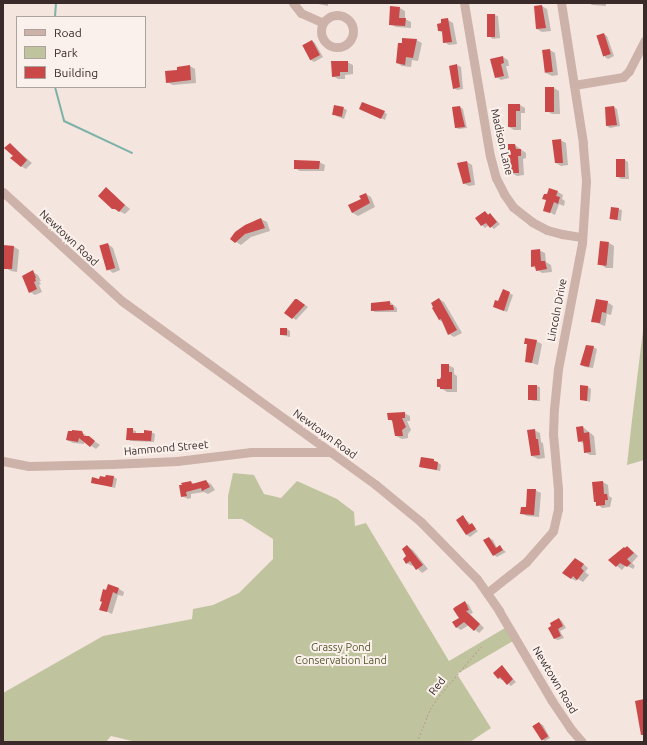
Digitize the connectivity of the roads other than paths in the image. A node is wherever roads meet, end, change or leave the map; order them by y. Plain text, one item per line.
1 (293, 3) edge
2 (464, 3) edge
3 (560, 3) edge
4 (323, 23) dead end
5 (644, 41) edge
6 (574, 85) junction
7 (3, 192) edge
8 (582, 237) junction
9 (331, 452) junction
10 (3, 461) edge
11 (487, 593) junction
12 (582, 742) edge

1 - 4 street
2 - 8 street, Madison Lane
3 - 6 street, Lincoln Drive
5 - 6 street
6 - 8 street, Lincoln Drive
7 - 9 street, Newtown Road
8 - 11 street, Lincoln Drive
9 - 10 street, Hammond Street
9 - 11 street, Newtown Road
11 - 12 street, Newtown Road

